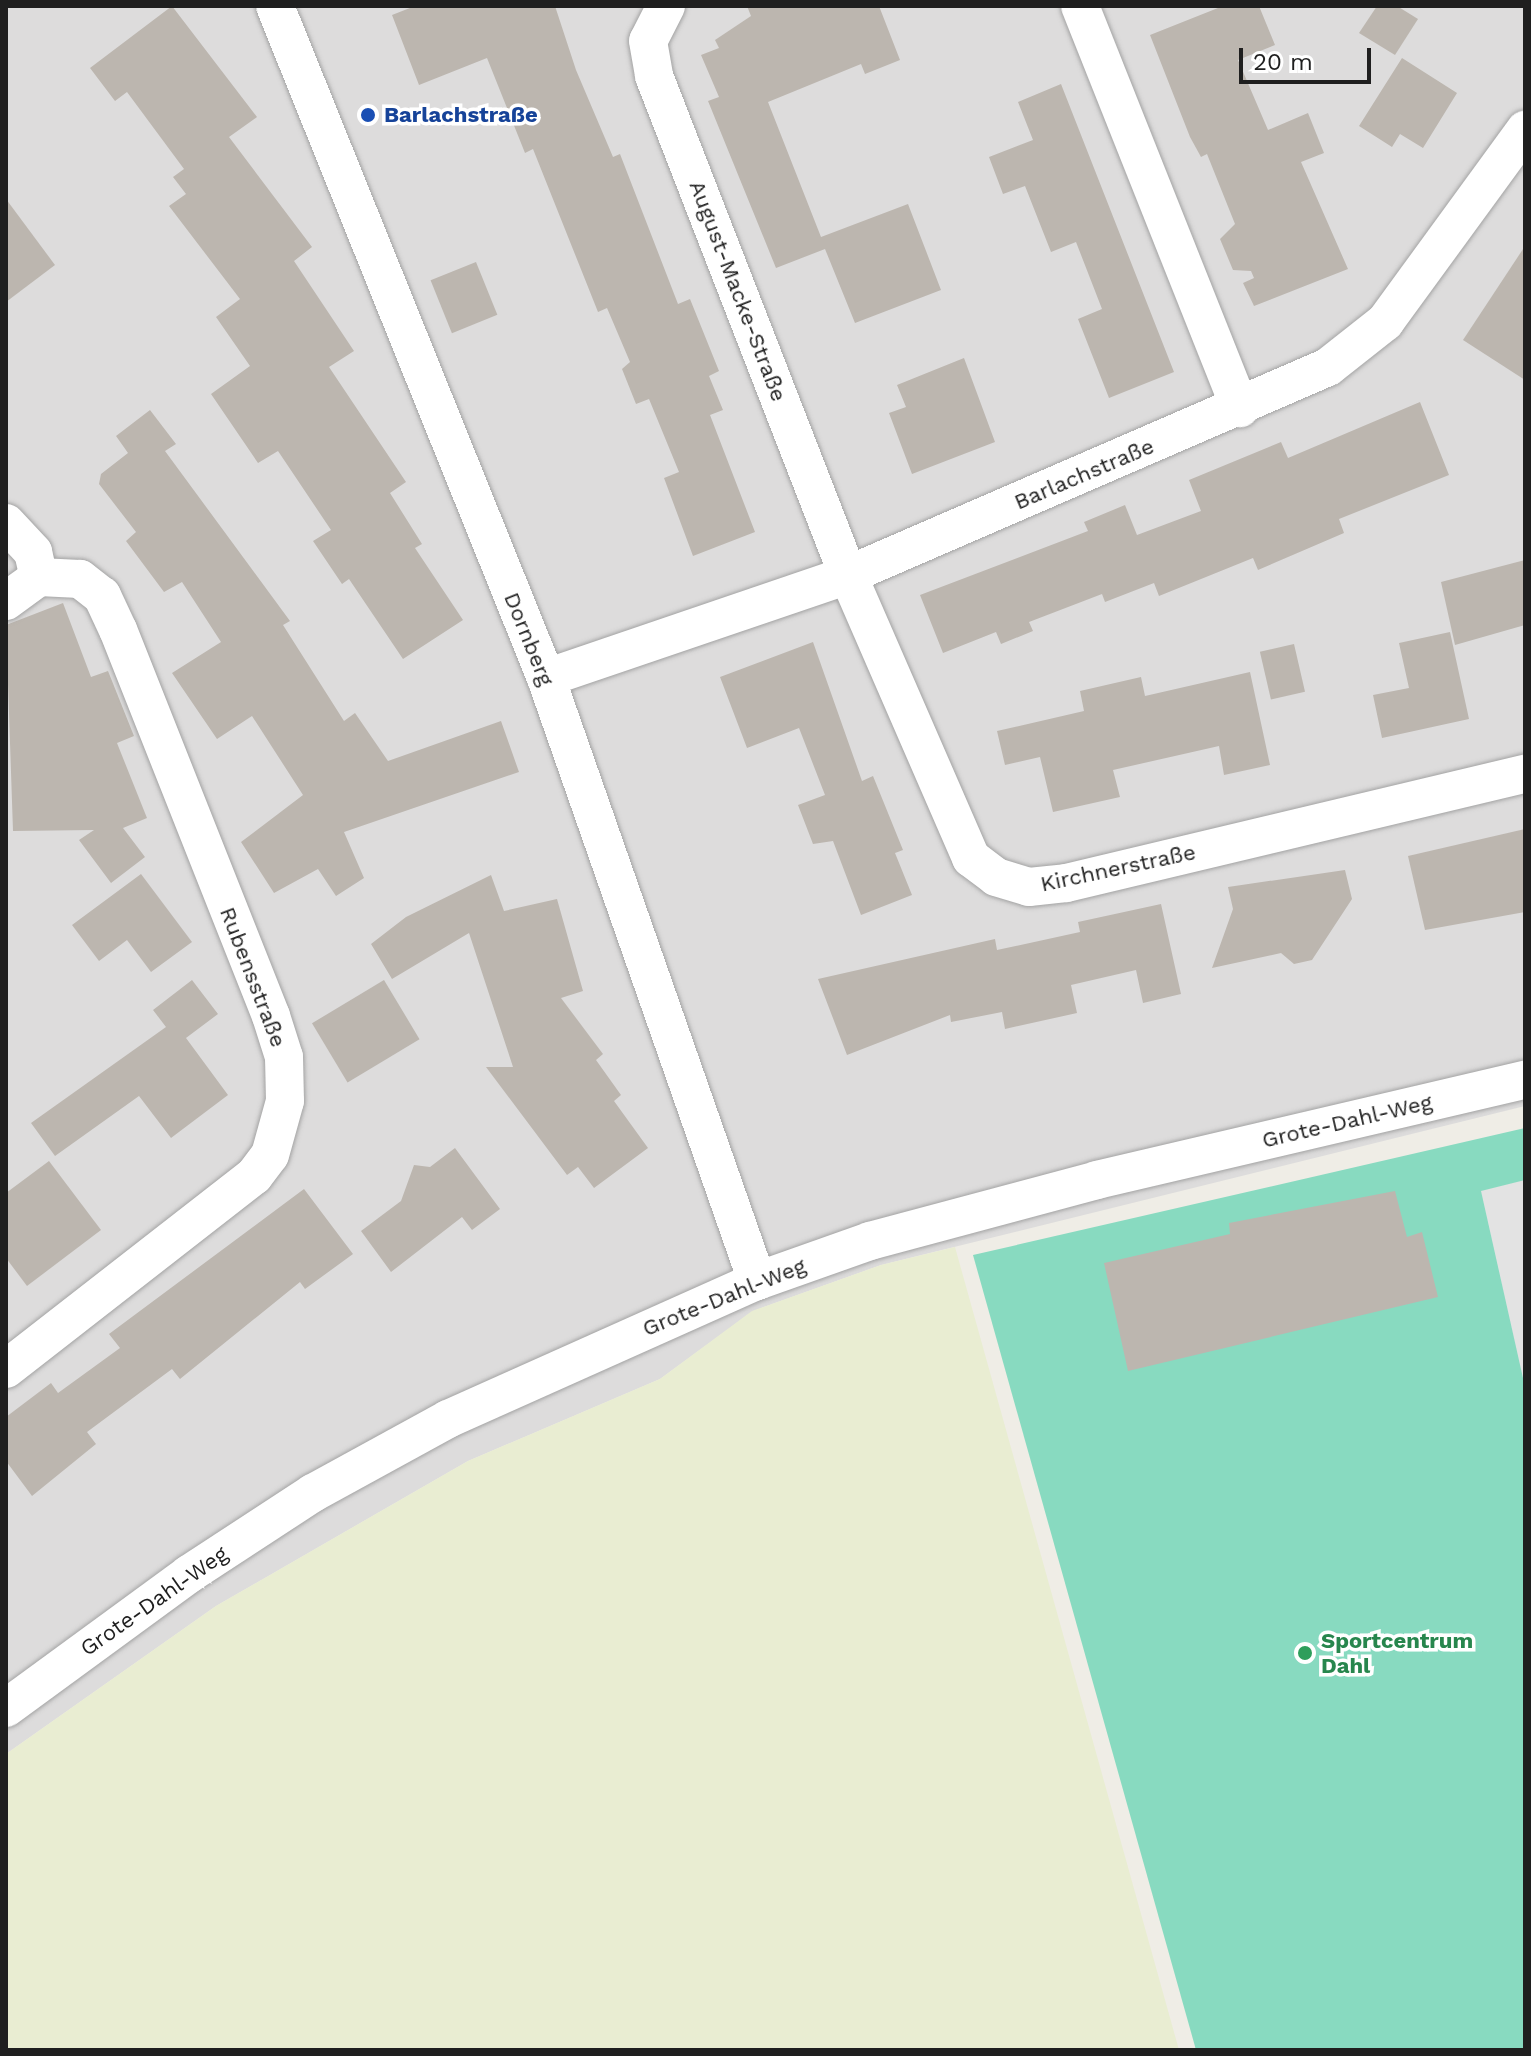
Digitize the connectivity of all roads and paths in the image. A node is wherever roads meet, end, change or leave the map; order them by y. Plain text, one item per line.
1 (275, 6) edge
2 (666, 6) edge
3 (1080, 6) edge
4 (1525, 130) edge
5 (1240, 408) junction
6 (6, 523) edge
7 (848, 575) junction
8 (39, 577) junction
9 (6, 601) edge
10 (546, 678) junction
11 (1525, 774) edge
12 (1525, 1080) edge
13 (757, 1281) junction
14 (6, 1369) edge
15 (6, 1708) edge

1 - 10 street, Dornberg
2 - 7 street, August-Macke-Straße
3 - 5 street
4 - 5 street, Barlachstraße
5 - 7 street, Barlachstraße
6 - 8 street
7 - 10 street, Barlachstraße
7 - 11 street, Kirchnerstraße
8 - 9 street
8 - 14 street, Rubensstraße
10 - 13 street, Dornberg
12 - 13 street, Grote-Dahl-Weg
13 - 15 street, Grote-Dahl-Weg

